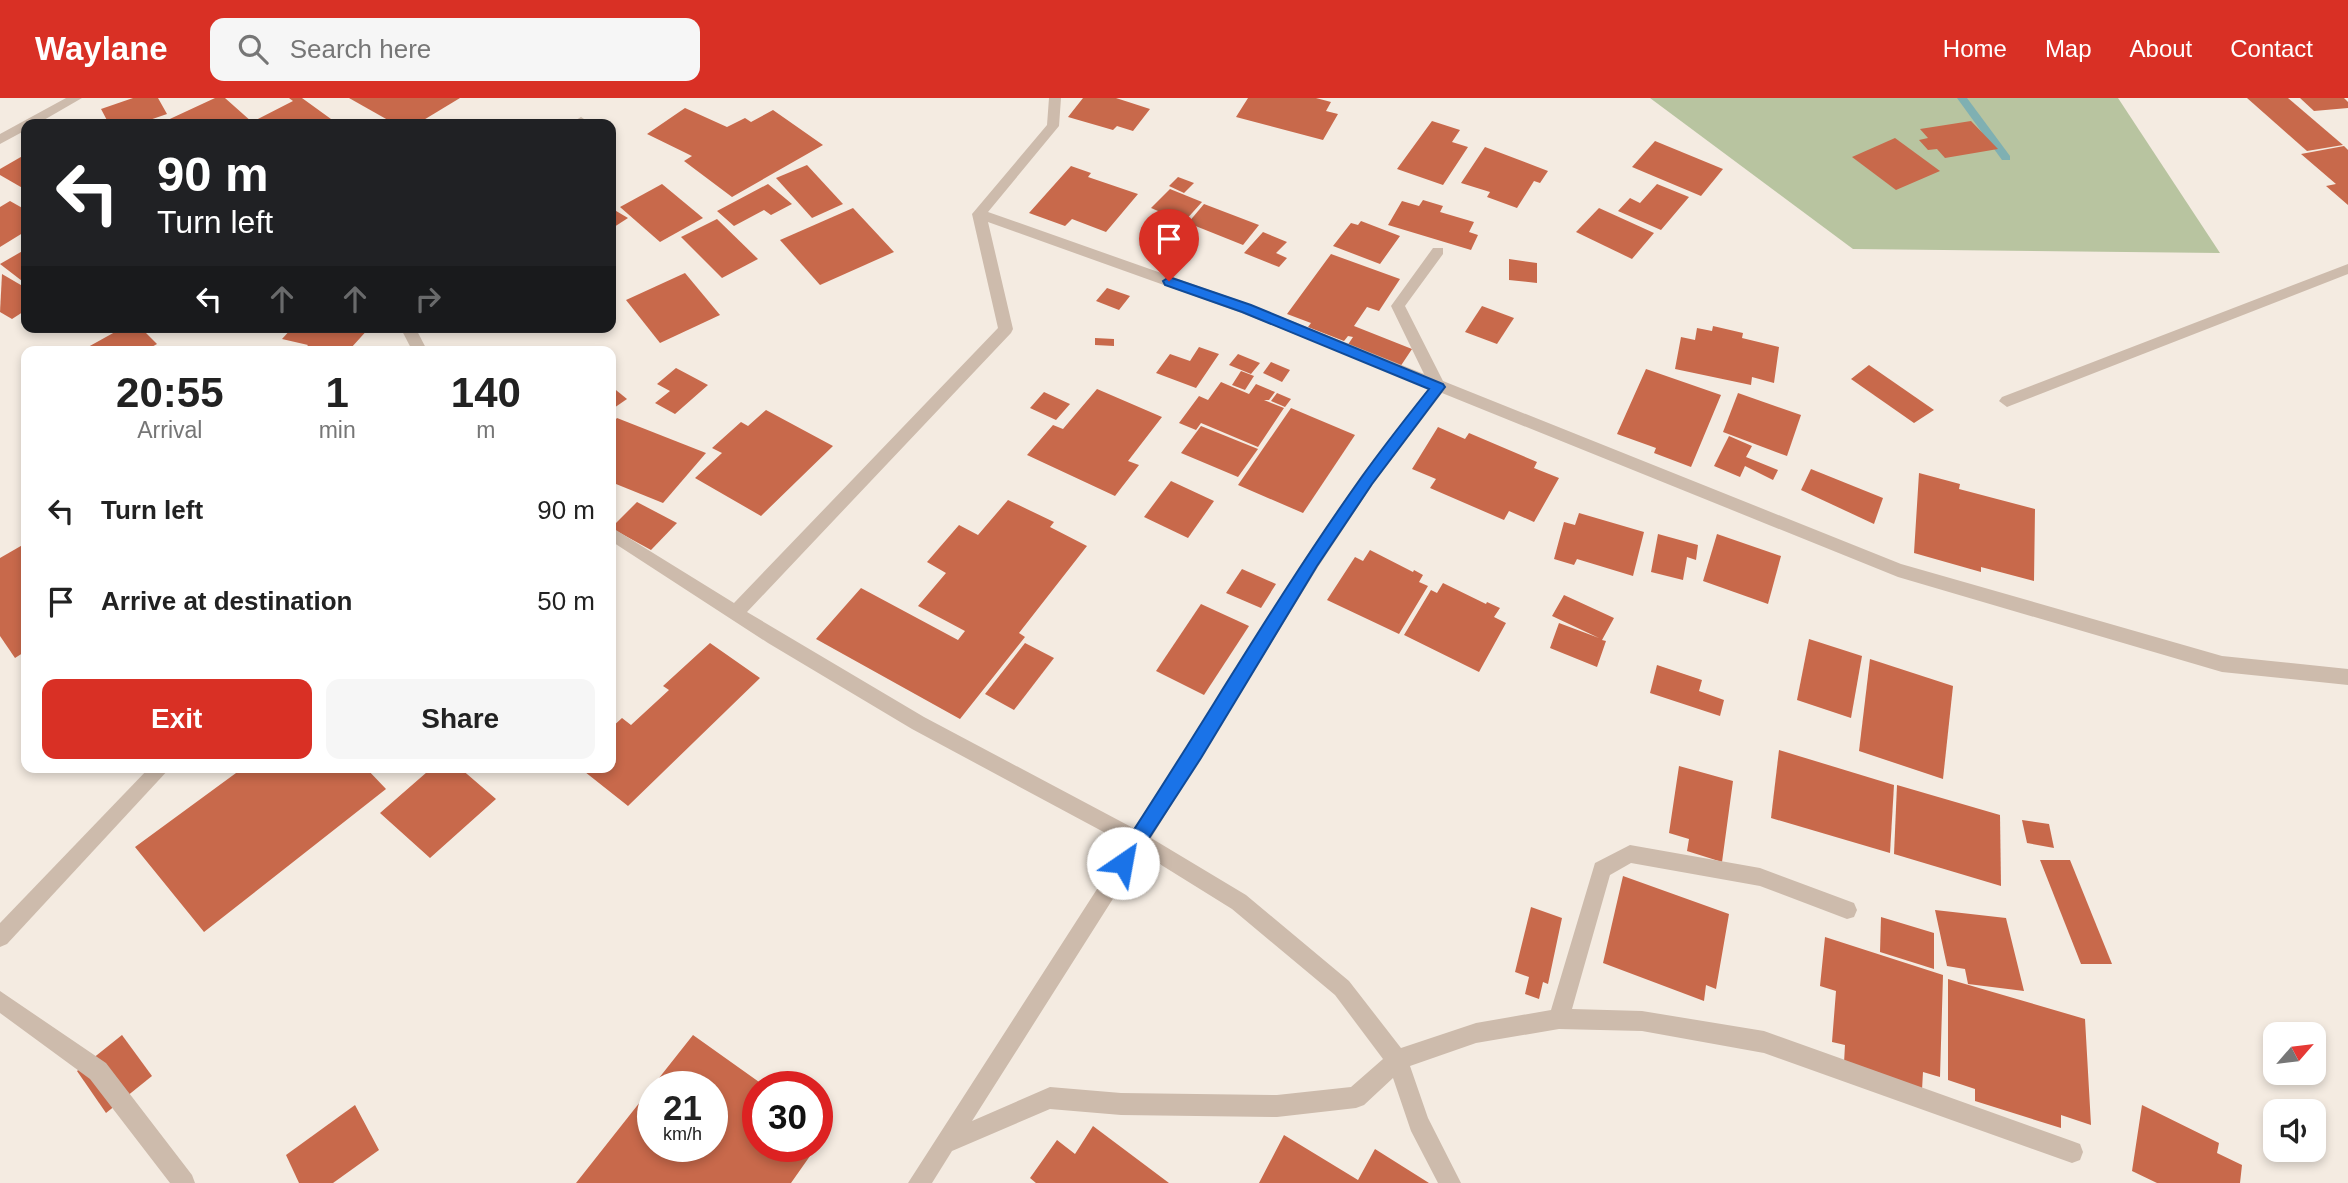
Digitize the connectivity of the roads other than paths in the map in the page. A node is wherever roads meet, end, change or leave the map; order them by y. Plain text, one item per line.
1 (76, 98) edge
2 (1055, 98) edge
3 (38, 119) edge
4 (21, 128) edge
5 (0, 140) edge
6 (979, 214) junction
7 (1438, 251) dead end
8 (2348, 269) edge
9 (1438, 387) junction
10 (2007, 401) dead end
11 (616, 536) edge
12 (737, 611) junction
13 (2348, 677) edge
14 (156, 773) edge
15 (1137, 840) junction
16 (1847, 910) dead end
17 (0, 937) edge
18 (0, 1001) edge
19 (1559, 1020) junction
20 (1397, 1060) junction
21 (945, 1143) junction
22 (2072, 1152) dead end
23 (184, 1183) edge
24 (919, 1183) edge
25 (1450, 1183) edge

1 - 3 street
2 - 6 street
4 - 5 street
6 - 9 street
6 - 12 street
7 - 9 street
8 - 10 street
9 - 13 street
9 - 15 street
11 - 12 street
12 - 15 street
14 - 17 street
15 - 20 street
15 - 21 street
16 - 19 street
18 - 23 street
19 - 20 street
19 - 22 street
20 - 21 street
20 - 25 street
21 - 24 street

